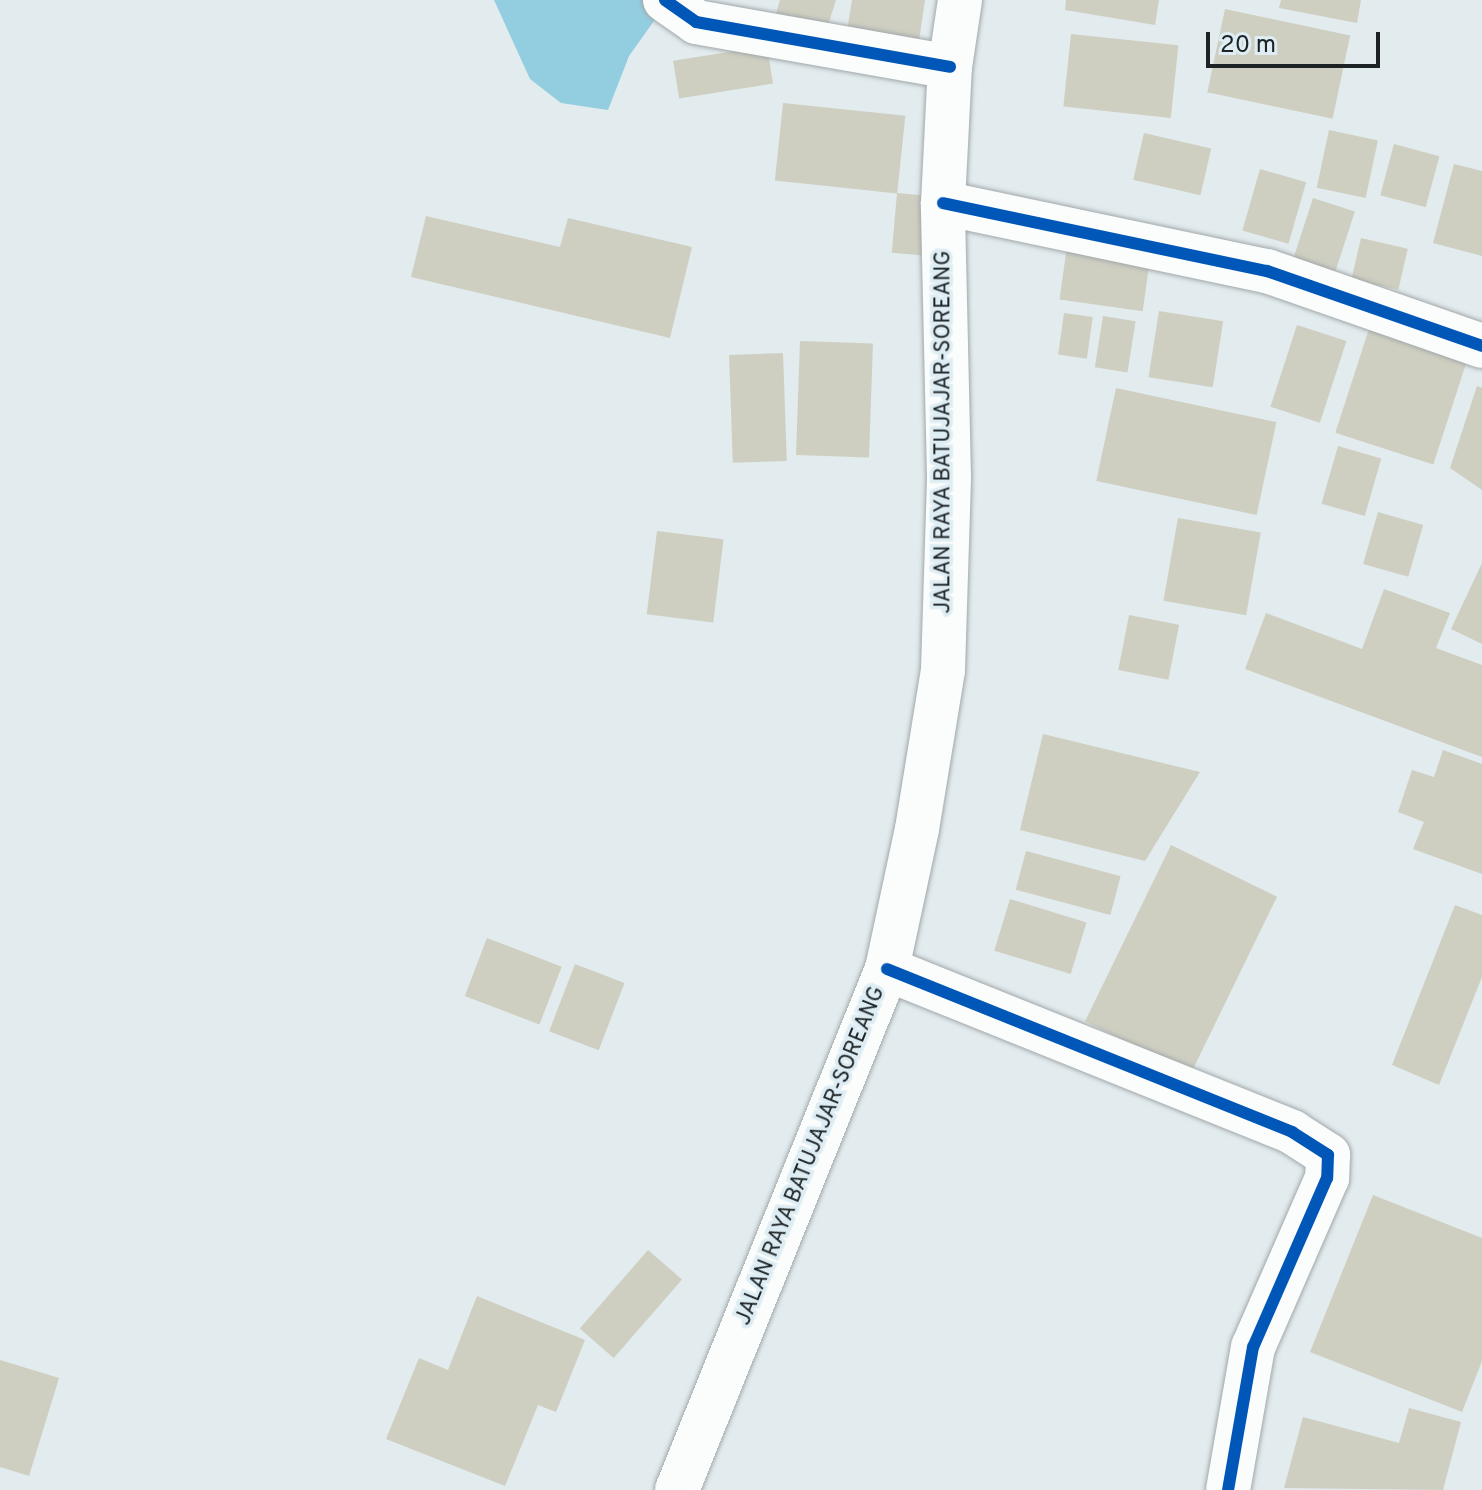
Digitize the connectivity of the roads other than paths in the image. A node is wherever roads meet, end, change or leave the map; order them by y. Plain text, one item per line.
1 (665, 0) edge
2 (960, 0) edge
3 (950, 67) junction
4 (943, 203) junction
5 (1482, 346) edge
6 (887, 969) junction
7 (677, 1490) edge
8 (1228, 1490) edge

1 - 3 main road
2 - 3 main road, JALAN RAYA BATUJAJAR-SOREANG
3 - 4 main road, JALAN RAYA BATUJAJAR-SOREANG
4 - 5 main road
4 - 6 main road, JALAN RAYA BATUJAJAR-SOREANG
6 - 7 main road, JALAN RAYA BATUJAJAR-SOREANG
6 - 8 main road

